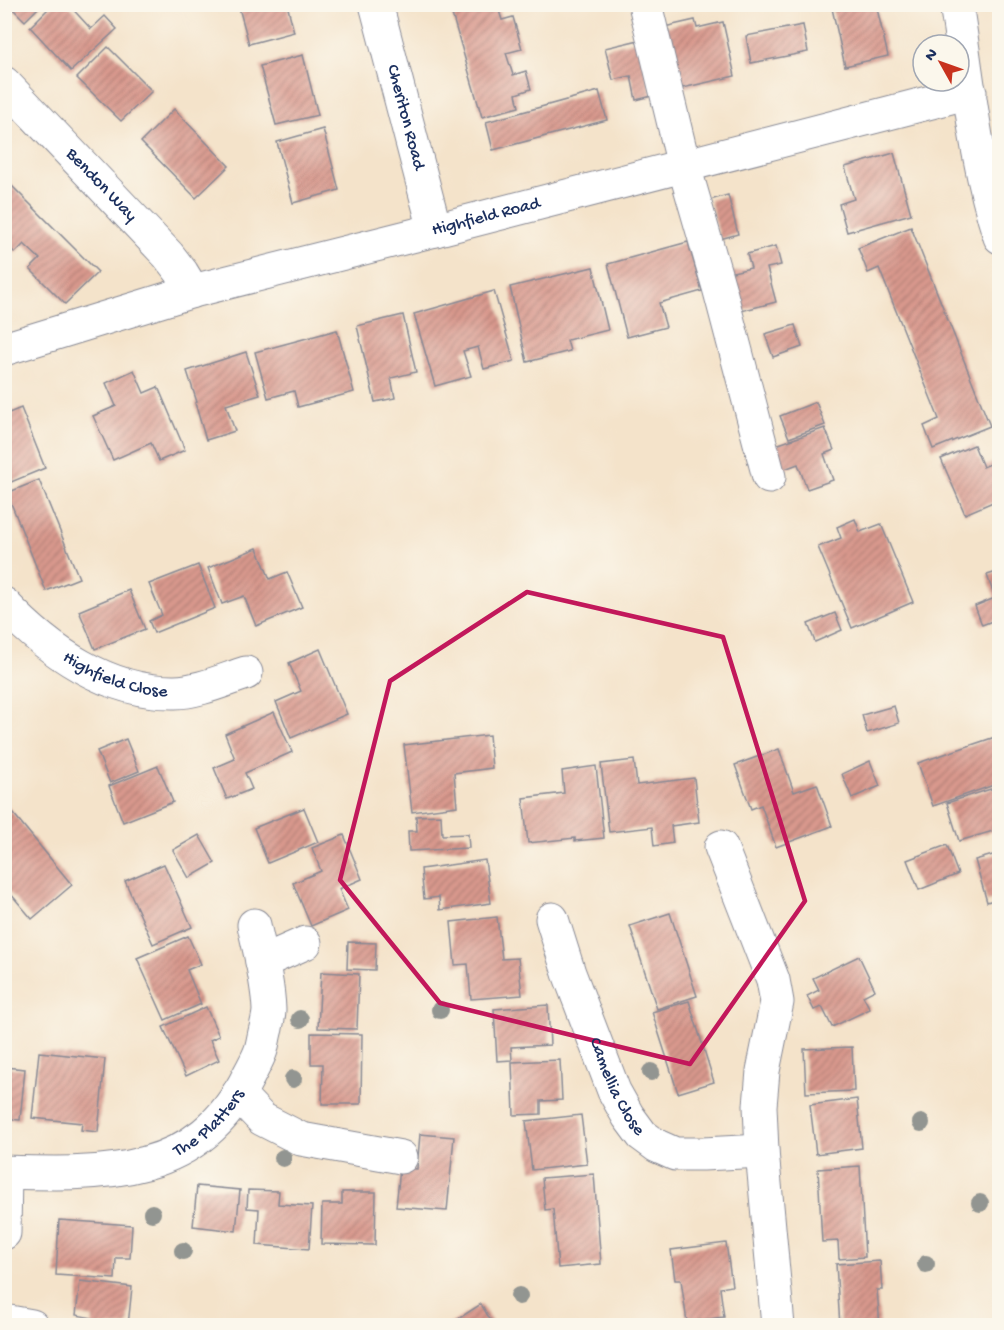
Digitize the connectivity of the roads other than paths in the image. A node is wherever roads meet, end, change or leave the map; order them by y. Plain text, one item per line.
1 (376, 4) edge
2 (645, 4) edge
3 (956, 4) edge
4 (961, 33) edge
5 (4, 83) edge
6 (966, 93) edge
7 (970, 93) edge
8 (684, 166) junction
9 (435, 230) junction
10 (999, 237) edge
11 (193, 291) junction
12 (4, 349) edge
13 (769, 477) dead end
14 (4, 604) edge
15 (246, 673) dead end
16 (721, 847) dead end
17 (552, 920) dead end
18 (254, 925) dead end
19 (305, 943) dead end
20 (262, 962) junction
21 (238, 1094) junction
22 (762, 1151) junction
23 (401, 1157) dead end
24 (5, 1172) edge
25 (4, 1233) edge
26 (4, 1321) edge
27 (32, 1326) edge
28 (778, 1326) edge

1 - 9 street, Cheriton Road
2 - 8 street
3 - 4 street
5 - 11 street, Bendon Way
6 - 8 street, Highfield Road
7 - 10 street
8 - 9 street, Highfield Road
8 - 13 street
9 - 11 street, Highfield Road
11 - 12 street, Highfield Road
14 - 15 street, Highfield Close
16 - 22 street
17 - 22 street, Camellia Close
18 - 20 street, The Platters
19 - 20 street
20 - 21 street, The Platters
21 - 23 street
21 - 24 street, The Platters
22 - 28 street
24 - 25 street, The Platters
26 - 27 street

